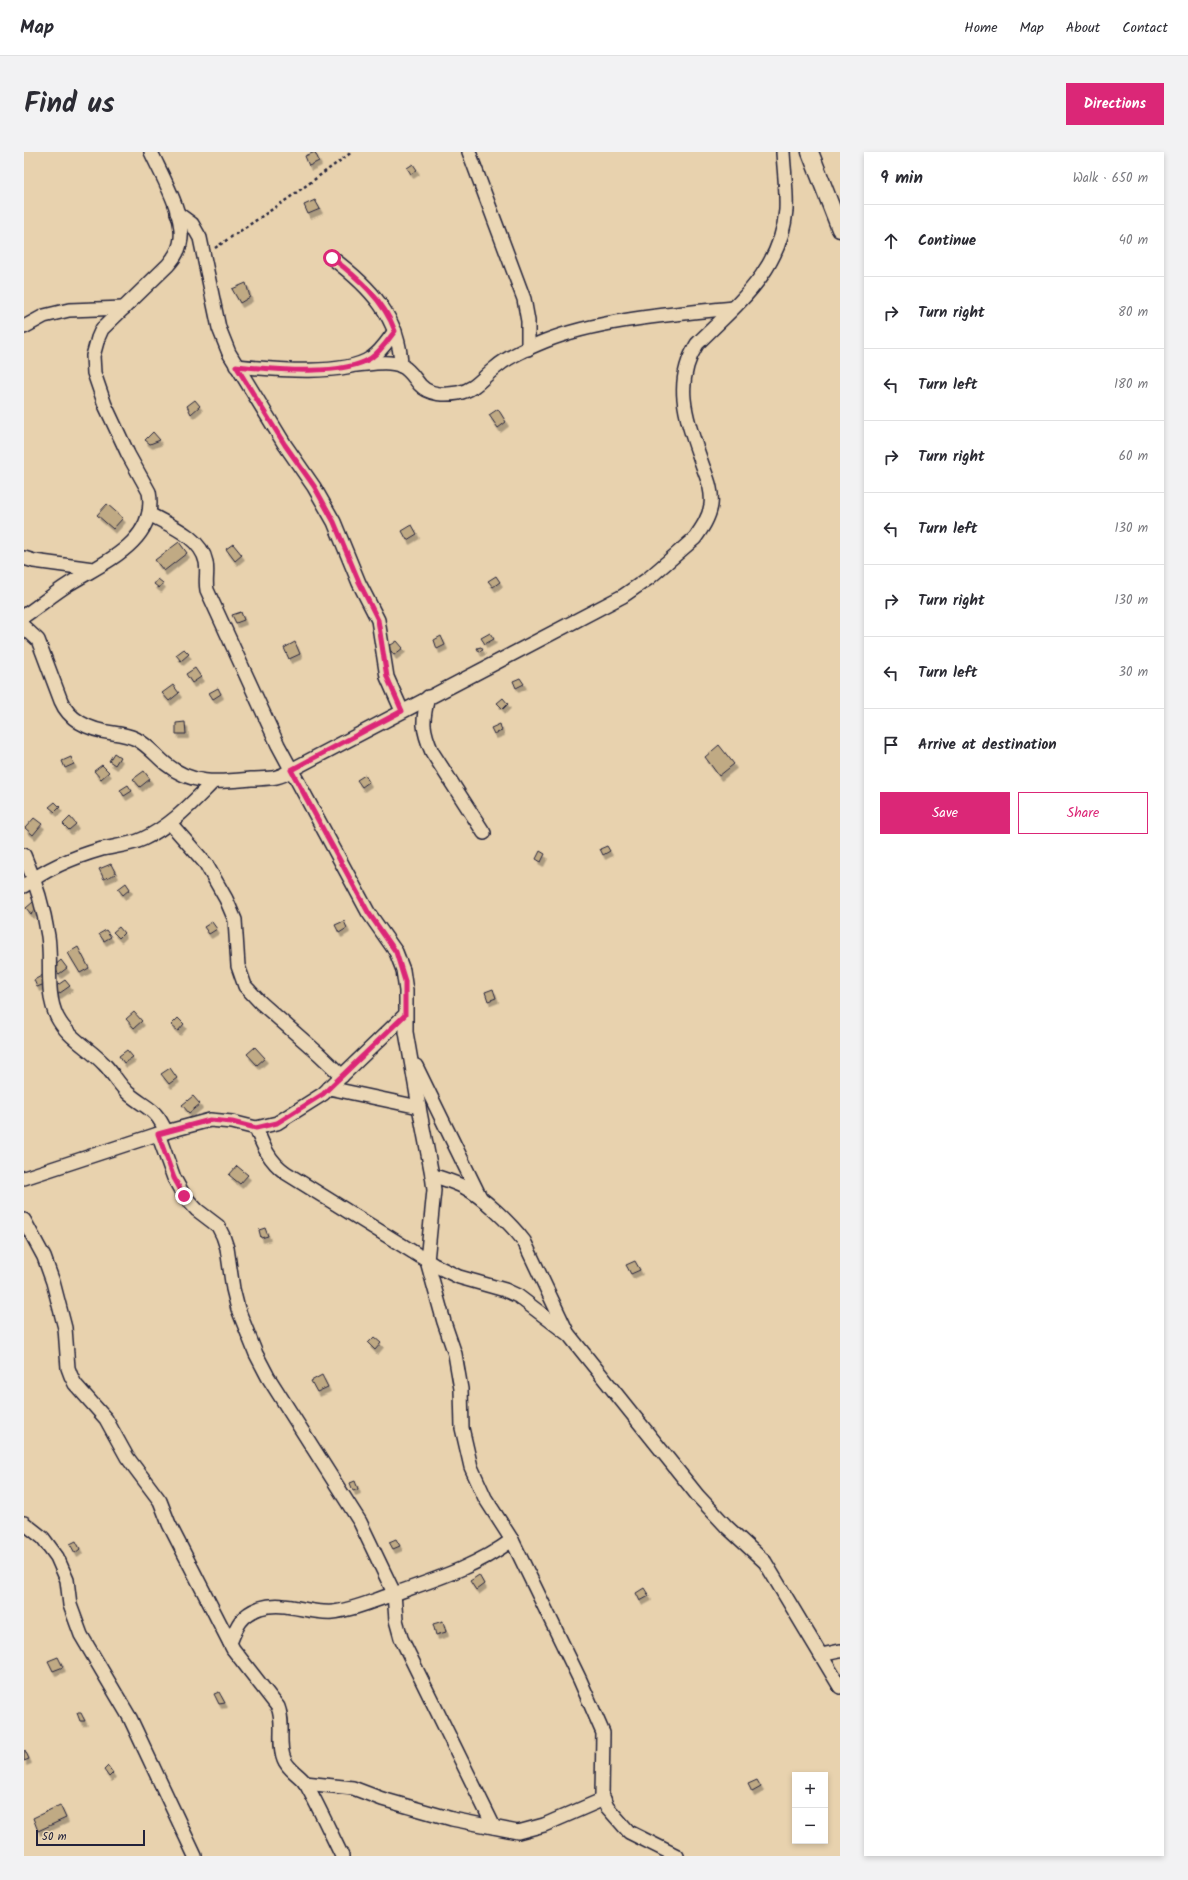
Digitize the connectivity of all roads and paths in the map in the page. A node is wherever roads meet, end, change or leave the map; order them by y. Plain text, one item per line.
1 (151, 152) edge
2 (352, 152) edge
3 (469, 152) edge
4 (783, 152) edge
5 (810, 152) edge
6 (177, 213) junction
7 (840, 229) edge
8 (204, 255) junction
9 (332, 258) dead end
10 (124, 308) junction
11 (733, 308) junction
12 (24, 327) edge
13 (395, 331) junction
14 (528, 349) junction
15 (357, 365) junction
16 (236, 366) junction
17 (401, 366) junction
18 (149, 514) junction
19 (24, 558) edge
20 (93, 569) junction
21 (24, 616) edge
22 (24, 627) edge
23 (428, 697) junction
24 (402, 711) junction
25 (291, 770) junction
26 (212, 783) junction
27 (170, 823) junction
28 (484, 833) dead end
29 (24, 855) edge
30 (28, 882) edge
31 (405, 1015) junction
32 (410, 1054) junction
33 (342, 1076) junction
34 (329, 1088) junction
35 (419, 1107) junction
36 (256, 1128) junction
37 (162, 1133) junction
38 (432, 1175) junction
39 (24, 1178) edge
40 (481, 1199) junction
41 (24, 1220) edge
42 (427, 1261) junction
43 (569, 1335) junction
44 (24, 1523) edge
45 (512, 1540) junction
46 (394, 1593) junction
47 (230, 1643) junction
48 (840, 1651) edge
49 (821, 1655) junction
50 (840, 1687) edge
51 (305, 1783) junction
52 (604, 1799) junction
53 (494, 1827) junction
54 (195, 1856) edge
55 (342, 1856) edge
56 (677, 1856) edge

1 - 6 street
2 - 8 path
3 - 14 street
4 - 11 street
5 - 7 street
6 - 8 street
6 - 10 street
8 - 16 street
9 - 13 street
10 - 12 street
10 - 18 street
11 - 14 street
11 - 23 street
13 - 15 street
13 - 17 street
14 - 17 street
15 - 16 street
15 - 17 street
16 - 24 street
18 - 20 street
18 - 25 street
19 - 20 street
20 - 21 street
22 - 26 street
23 - 24 street
23 - 28 street
24 - 25 street
25 - 26 street
25 - 31 street
26 - 27 street
27 - 30 street
27 - 33 street
29 - 30 street
30 - 37 street
31 - 32 street
31 - 33 street
32 - 35 street
32 - 40 street
33 - 34 street
34 - 35 street
34 - 36 street
35 - 38 street
36 - 37 street
36 - 42 street
37 - 39 street
37 - 46 street
38 - 40 street
38 - 42 street
40 - 43 street
41 - 47 street
42 - 43 street
42 - 45 street
43 - 49 street
44 - 54 street
45 - 46 street
45 - 52 street
46 - 47 street
46 - 53 street
47 - 51 street
48 - 49 street
49 - 50 street
51 - 53 street
51 - 55 street
52 - 53 street
52 - 56 street

